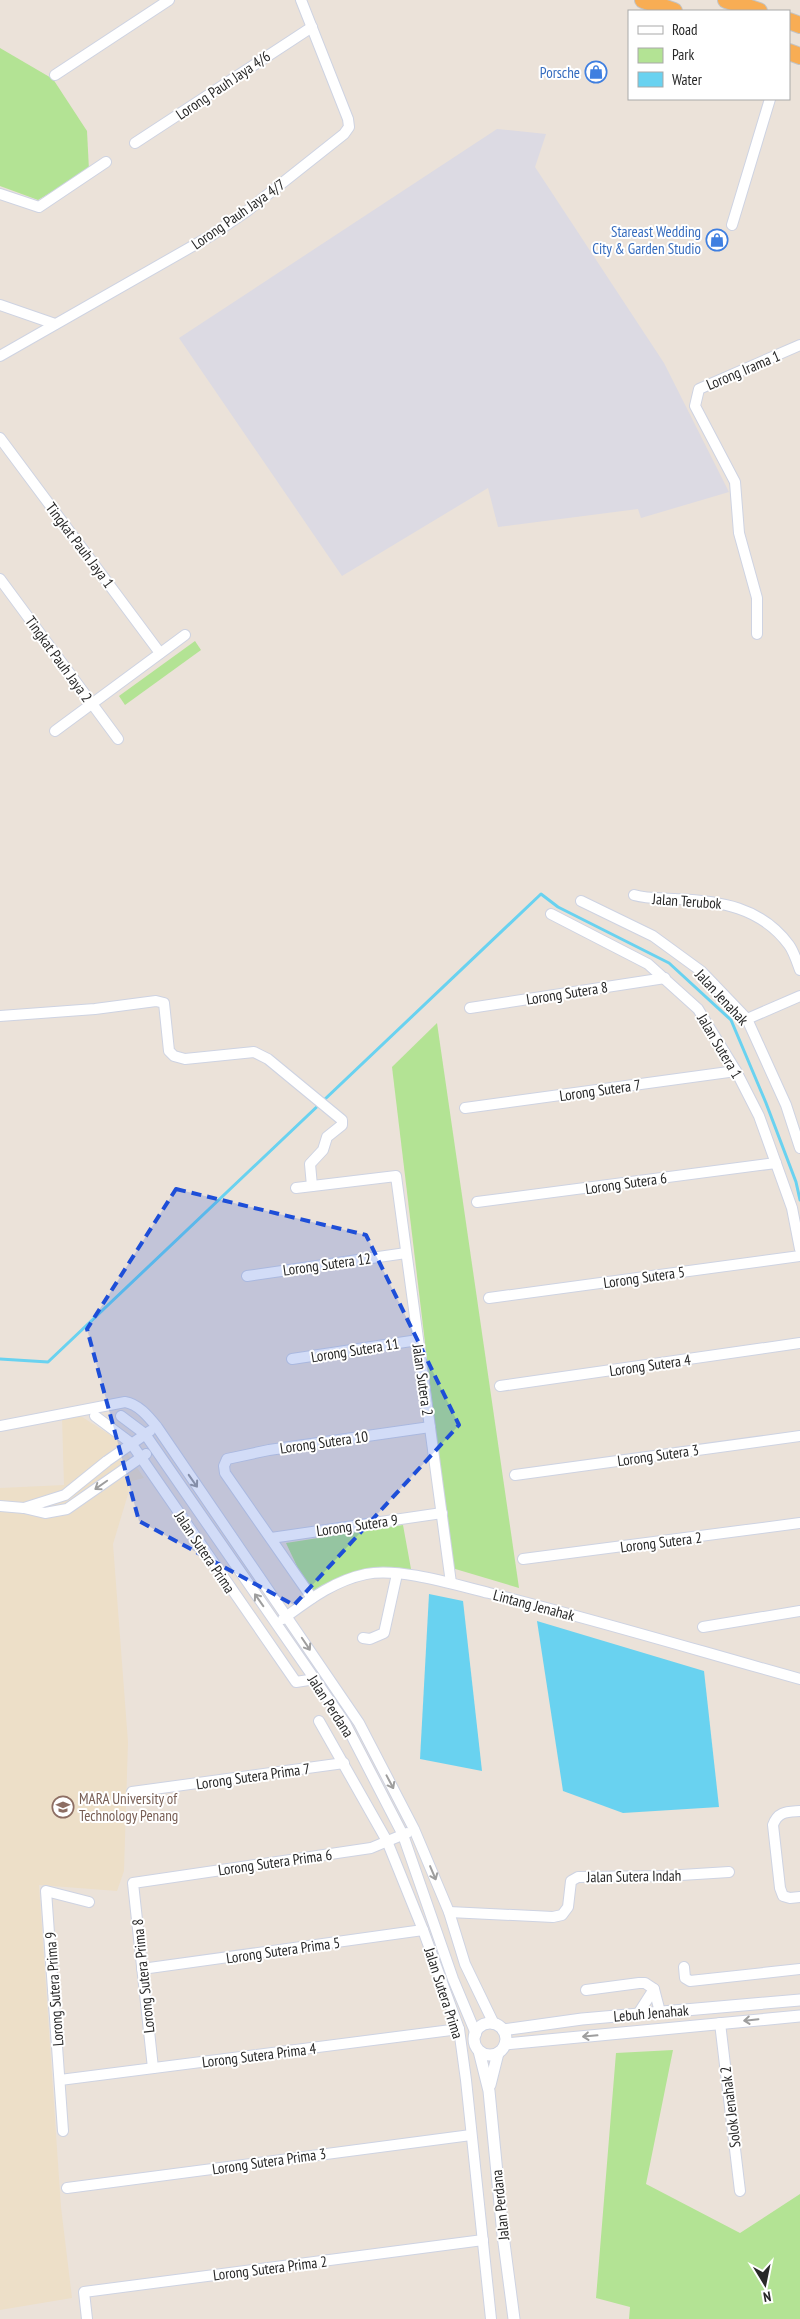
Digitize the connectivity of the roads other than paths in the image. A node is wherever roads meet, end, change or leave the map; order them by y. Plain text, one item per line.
1 (169, 0) edge
2 (301, 0) edge
3 (643, 0) edge
4 (726, 0) edge
5 (671, 10) edge
6 (756, 10) edge
7 (312, 26) junction
8 (55, 75) dead end
9 (770, 100) edge
10 (135, 144) dead end
11 (106, 162) dead end
12 (0, 194) edge
13 (732, 225) dead end
14 (0, 305) edge
15 (55, 324) junction
16 (800, 345) edge
17 (0, 356) edge
18 (0, 438) edge
19 (0, 579) edge
20 (757, 634) dead end
21 (185, 635) dead end
22 (160, 653) junction
23 (92, 703) junction
24 (54, 731) dead end
25 (118, 739) dead end
26 (634, 895) dead end
27 (581, 901) dead end
28 (551, 914) dead end
29 (800, 970) edge
30 (665, 978) junction
31 (800, 996) edge
32 (470, 1008) dead end
33 (0, 1016) edge
34 (747, 1019) junction
35 (736, 1071) junction
36 (465, 1108) dead end
37 (800, 1148) edge
38 (776, 1163) junction
39 (312, 1186) junction
40 (296, 1188) dead end
41 (477, 1202) dead end
42 (800, 1249) edge
43 (406, 1253) junction
44 (800, 1256) edge
45 (247, 1276) dead end
46 (489, 1298) dead end
47 (418, 1340) junction
48 (800, 1343) edge
49 (292, 1359) dead end
50 (500, 1386) dead end
51 (95, 1416) dead end
52 (121, 1416) dead end
53 (0, 1426) edge
54 (430, 1426) junction
55 (157, 1427) junction
56 (144, 1434) junction
57 (800, 1436) edge
58 (166, 1441) junction
59 (131, 1443) junction
60 (154, 1448) junction
61 (141, 1457) junction
62 (515, 1474) dead end
63 (0, 1506) edge
64 (24, 1508) junction
65 (442, 1513) junction
66 (800, 1523) edge
67 (271, 1538) junction
68 (522, 1559) dead end
69 (397, 1574) junction
70 (451, 1583) junction
71 (312, 1598) junction
72 (800, 1611) edge
73 (287, 1616) junction
74 (276, 1624) junction
75 (703, 1627) dead end
76 (363, 1638) dead end
77 (800, 1679) edge
78 (315, 1680) junction
79 (319, 1721) dead end
80 (344, 1763) junction
81 (132, 1792) dead end
82 (800, 1811) edge
83 (414, 1828) junction
84 (403, 1835) junction
85 (387, 1841) junction
86 (728, 1872) dead end
87 (133, 1884) joint
88 (800, 1897) edge
89 (89, 1902) dead end
90 (449, 1912) junction
91 (423, 1930) junction
92 (684, 1967) dead end
93 (142, 1969) junction
94 (800, 1969) edge
95 (654, 1989) junction
96 (586, 1990) dead end
97 (800, 2000) edge
98 (660, 2012) junction
99 (638, 2014) junction
100 (800, 2016) edge
101 (720, 2024) junction
102 (498, 2027) junction
103 (458, 2030) junction
104 (476, 2034) junction
105 (502, 2048) junction
106 (480, 2051) junction
107 (153, 2068) junction
108 (60, 2080) junction
109 (489, 2091) junction
110 (62, 2132) dead end
111 (472, 2135) junction
112 (67, 2188) dead end
113 (740, 2191) dead end
114 (483, 2240) junction
115 (87, 2319) edge
116 (491, 2319) edge
117 (514, 2319) edge

1 - 8 street
2 - 7 street, Lorong Pauh Jaya 4/7
3 - 5 highway
4 - 6 highway
7 - 10 street, Lorong Pauh Jaya 4/6
7 - 15 street, Lorong Pauh Jaya 4/7
9 - 13 street
11 - 12 street
14 - 15 street
15 - 17 street, Lorong Pauh Jaya 4/7
16 - 20 street, Lorong Irama 1
18 - 22 street, Tingkat Pauh Jaya 1
19 - 23 street, Tingkat Pauh Jaya 2
21 - 22 street
22 - 23 street
23 - 24 street
23 - 25 street, Tingkat Pauh Jaya 2
26 - 29 street, Jalan Terubok
27 - 34 street, Jalan Jenahak
28 - 30 street, Jalan Sutera 1
30 - 32 street, Lorong Sutera 8
30 - 35 street, Jalan Sutera 1
31 - 34 street
33 - 39 street
34 - 37 street, Jalan Jenahak
35 - 36 street, Lorong Sutera 7
35 - 38 street, Jalan Sutera 1
38 - 41 street, Lorong Sutera 6
38 - 42 street, Jalan Sutera 1
39 - 40 street
39 - 43 street, Jalan Sutera 2
43 - 45 street, Lorong Sutera 12
43 - 47 street, Jalan Sutera 2
44 - 46 street, Lorong Sutera 5
47 - 49 street, Lorong Sutera 11
47 - 54 street, Jalan Sutera 2
48 - 50 street, Lorong Sutera 4
51 - 59 street, Jalan Sutera Prima
52 - 56 street, Jalan Perdana
53 - 55 street, Jalan Perdana
54 - 65 street, Jalan Sutera 2
54 - 67 street, Lorong Sutera 10
55 - 56 street
55 - 58 street, Jalan Perdana
56 - 59 street
56 - 60 street, Jalan Perdana
57 - 62 street, Lorong Sutera 3
58 - 60 street
58 -> 73 street, Jalan Perdana
59 - 61 street, Jalan Sutera Prima
59 - 64 street
60 - 61 street
74 -> 60 street, Jalan Perdana
61 -> 64 street
61 - 78 street, Jalan Sutera Prima
63 - 64 street
65 - 67 street, Lorong Sutera 9
65 - 70 street, Jalan Sutera 2
66 - 68 street, Lorong Sutera 2
67 - 71 street
69 - 70 street, Lintang Jenahak
69 - 71 street, Lintang Jenahak
69 - 76 street
70 - 77 street, Lintang Jenahak
71 - 73 street, Lintang Jenahak
72 - 75 street
73 - 74 street, Lintang Jenahak
73 -> 83 street, Jalan Perdana
74 - 78 street, Jalan Perdana
78 - 84 street, Jalan Perdana
79 - 80 street, Jalan Sutera Prima
80 - 81 street, Lorong Sutera Prima 7
80 - 85 street, Jalan Sutera Prima
82 - 88 street
83 - 84 street, Lorong Sutera Prima 6
83 -> 90 street, Jalan Perdana
84 - 85 street, Lorong Sutera Prima 6
84 - 104 street, Jalan Perdana
85 - 87 street, Lorong Sutera Prima 6
85 - 91 street, Jalan Sutera Prima
86 - 90 street, Jalan Sutera Indah
87 - 93 street, Lorong Sutera Prima 8
89 - 108 street, Lorong Sutera Prima 9
90 - 102 street, Jalan Perdana
91 - 93 street, Lorong Sutera Prima 5
91 - 103 street, Jalan Sutera Prima
92 - 94 street
93 - 107 street, Lorong Sutera Prima 8
95 - 96 street
95 - 98 street
95 - 99 street
97 - 98 street, Lebuh Jenahak
98 - 99 street, Lebuh Jenahak
99 - 102 street, Lebuh Jenahak
100 -> 101 street, Lebuh Jenahak
101 -> 105 street, Lebuh Jenahak
101 - 113 street, Solok Jenahak 2
102 - 104 street
102 - 105 street
103 - 107 street, Lorong Sutera Prima 4
103 - 111 street, Jalan Sutera Prima
104 - 106 street
105 - 106 street
105 - 109 street, Jalan Perdana
106 - 109 street, Jalan Perdana
107 - 108 street, Lorong Sutera Prima 4
108 - 110 street, Lorong Sutera Prima 9
109 - 117 street, Jalan Perdana
111 - 112 street, Lorong Sutera Prima 3
111 - 114 street, Jalan Sutera Prima
114 - 115 street, Lorong Sutera Prima 2
114 - 116 street, Jalan Sutera Prima

